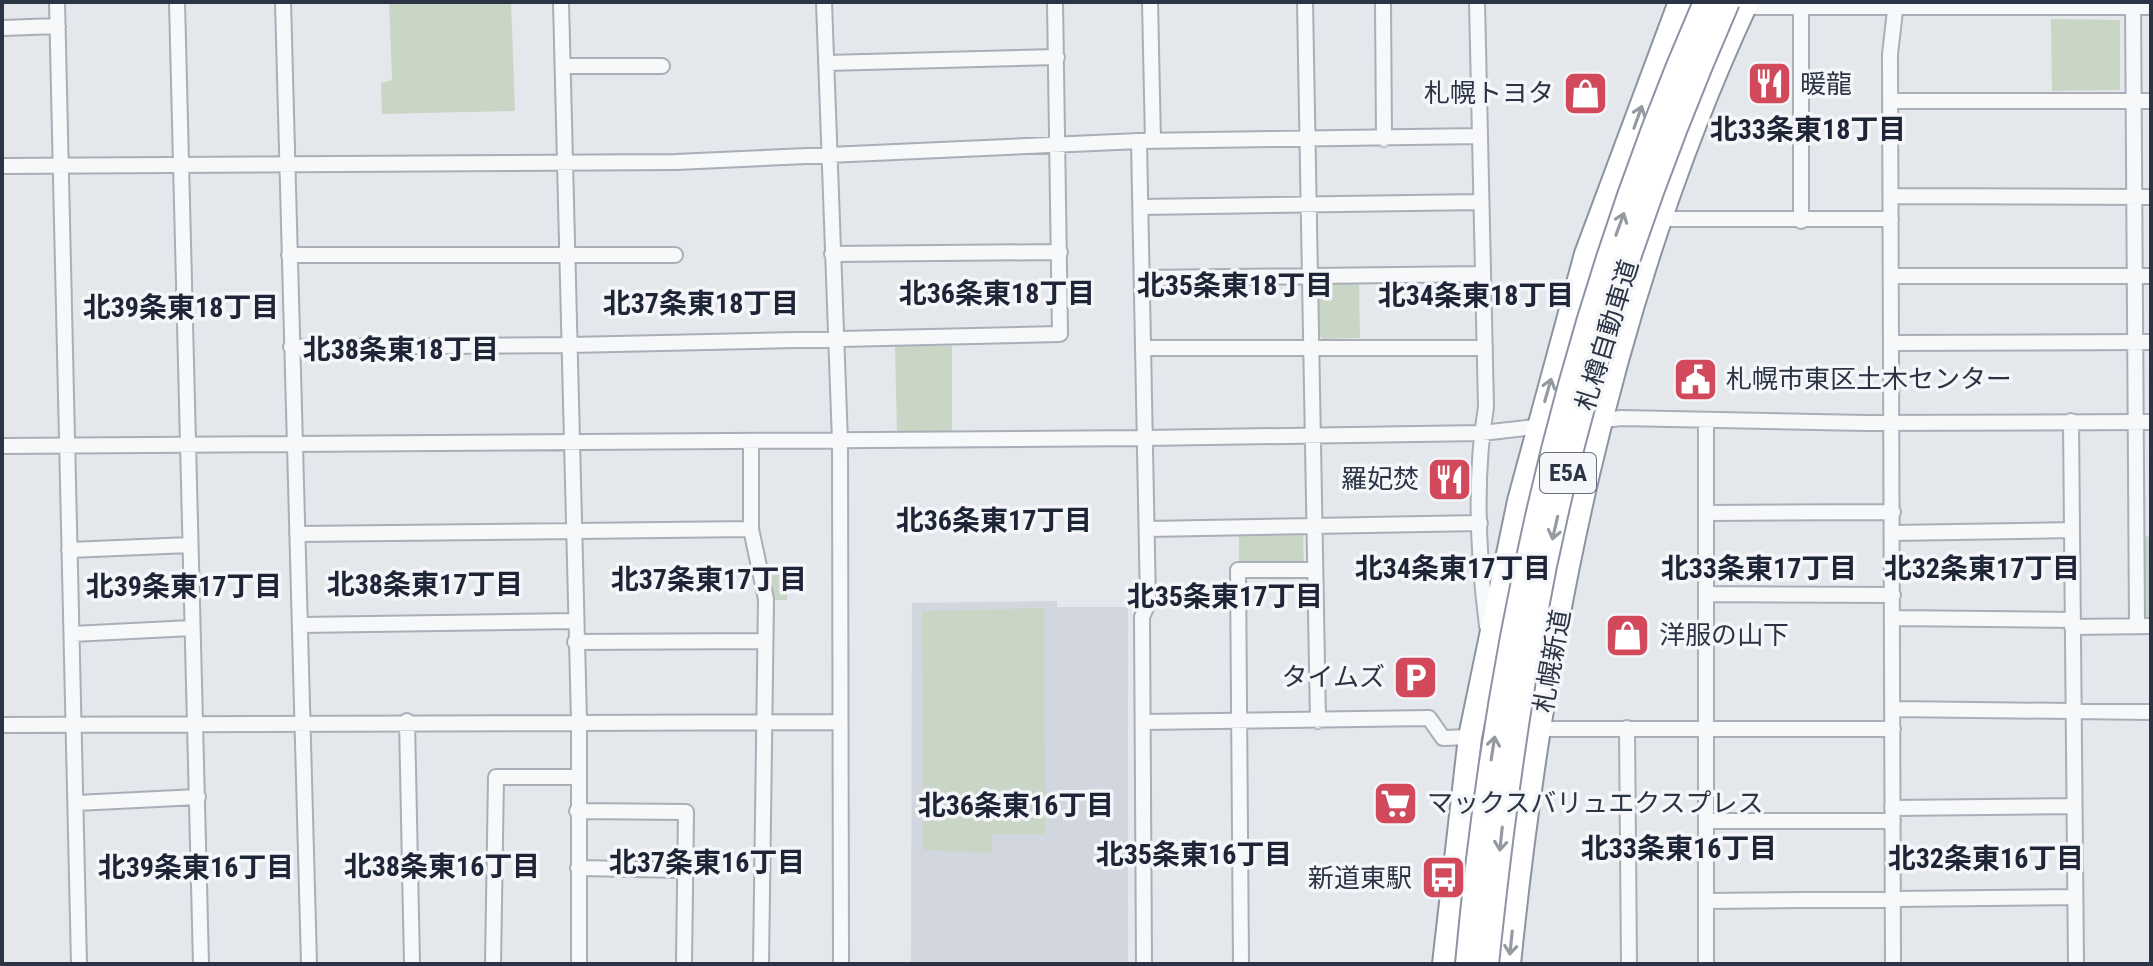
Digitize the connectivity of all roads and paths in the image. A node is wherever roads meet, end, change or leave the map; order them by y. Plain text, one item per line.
1 (57, 2) edge
2 (177, 2) edge
3 (283, 2) edge
4 (561, 2) edge
5 (824, 2) edge
6 (1055, 2) edge
7 (1150, 2) edge
8 (1305, 2) edge
9 (1383, 2) edge
10 (1477, 2) edge
11 (1680, 2) edge
12 (1705, 2) edge
13 (1740, 4) edge
14 (1895, 4) edge
15 (2133, 5) edge
16 (1801, 6) junction
17 (2151, 7) edge
18 (58, 26) junction
19 (2, 28) edge
20 (1057, 57) junction
21 (826, 63) junction
22 (563, 66) junction
23 (662, 66) dead end
24 (1890, 101) junction
25 (2134, 101) junction
26 (2151, 101) edge
27 (1480, 136) junction
28 (1307, 139) junction
29 (1384, 139) junction
30 (1146, 141) junction
31 (1059, 146) junction
32 (830, 157) junction
33 (183, 164) junction
34 (288, 164) junction
35 (566, 164) junction
36 (60, 165) junction
37 (2, 166) edge
38 (1891, 196) junction
39 (2134, 197) junction
40 (2151, 197) edge
41 (1481, 202) junction
42 (1306, 203) junction
43 (1141, 207) junction
44 (1658, 219) junction
45 (1891, 219) junction
46 (1801, 221) junction
47 (1060, 252) junction
48 (568, 254) junction
49 (832, 254) junction
50 (289, 255) junction
51 (675, 255) dead end
52 (1483, 274) junction
53 (1308, 276) junction
54 (1892, 276) junction
55 (2135, 276) junction
56 (2151, 276) edge
57 (1142, 278) junction
58 (836, 339) junction
59 (2135, 342) junction
60 (2151, 342) edge
61 (1892, 343) junction
62 (570, 345) junction
63 (291, 347) junction
64 (1309, 347) junction
65 (1143, 348) junction
66 (1485, 348) junction
67 (1706, 420) junction
68 (1603, 421) junction
69 (2071, 421) junction
70 (2135, 422) junction
71 (2151, 422) edge
72 (1893, 423) junction
73 (1538, 427) junction
74 (1482, 433) junction
75 (1311, 436) junction
76 (1145, 438) junction
77 (751, 442) junction
78 (840, 442) junction
79 (294, 444) junction
80 (573, 444) junction
81 (188, 445) junction
82 (2, 446) edge
83 (67, 447) junction
84 (1893, 512) junction
85 (1706, 513) junction
86 (1480, 523) junction
87 (1313, 527) junction
88 (751, 529) junction
89 (1147, 529) junction
90 (574, 530) junction
91 (2072, 530) junction
92 (2144, 530) edge
93 (1893, 533) junction
94 (297, 534) junction
95 (190, 545) junction
96 (69, 550) junction
97 (1314, 570) junction
98 (1706, 594) junction
99 (1893, 595) junction
100 (1893, 618) junction
101 (574, 621) junction
102 (2072, 623) junction
103 (300, 625) junction
104 (2144, 626) edge
105 (192, 628) junction
106 (72, 634) junction
107 (765, 641) junction
108 (575, 642) junction
109 (1489, 643) junction
110 (1894, 709) junction
111 (2151, 712) edge
112 (2073, 713) junction
113 (407, 721) junction
114 (579, 721) junction
115 (763, 721) junction
116 (1239, 721) junction
117 (1318, 721) junction
118 (840, 722) junction
119 (1143, 722) junction
120 (303, 723) junction
121 (194, 724) junction
122 (2, 725) edge
123 (74, 725) junction
124 (1627, 728) junction
125 (1706, 728) junction
126 (1539, 729) junction
127 (1893, 729) junction
128 (1470, 737) junction
129 (578, 777) junction
130 (198, 797) junction
131 (76, 803) junction
132 (2074, 806) junction
133 (577, 811) junction
134 (1893, 814) junction
135 (1706, 821) junction
136 (578, 868) junction
137 (685, 870) junction
138 (2075, 897) junction
139 (1893, 900) junction
140 (1706, 901) junction
141 (79, 964) edge
142 (201, 964) edge
143 (309, 964) edge
144 (412, 964) edge
145 (493, 964) edge
146 (579, 964) edge
147 (684, 964) edge
148 (761, 964) edge
149 (841, 964) edge
150 (1144, 964) edge
151 (1241, 964) edge
152 (1444, 964) edge
153 (1467, 964) edge
154 (1487, 964) edge
155 (1509, 964) edge
156 (1629, 964) edge
157 (1706, 964) edge
158 (1893, 964) edge
159 (2076, 964) edge

1 - 18 street
2 - 33 street
3 - 34 street
4 - 22 street
5 - 21 street
6 - 20 street
7 - 30 street
8 - 28 street
9 - 29 street
10 - 27 street
73 -> 11 highway
153 -> 12 highway, 札樽自動車道 / E5A, bridge
13 - 16 street
13 - 44 highway, 札幌新道
13 -> 154 highway, 札樽自動車道 / E5A, bridge
14 - 15 street
14 - 16 street
14 - 24 street
15 - 17 street
15 - 25 street
16 - 46 street
18 - 19 street
18 - 36 street
20 - 21 street
20 - 31 street
21 - 32 street
22 - 23 street
22 - 35 street
24 - 25 street
24 - 38 street
25 - 26 street
25 - 39 street
27 - 29 street
27 - 41 street
28 - 29 street
28 - 30 street
28 - 42 street
30 - 31 street
30 - 43 street
31 - 32 street
31 - 47 street
32 - 35 street
32 - 49 street
33 - 34 street
33 - 36 street
33 - 81 street
34 - 35 street
34 - 50 street
35 - 48 street
36 - 37 street
36 - 83 street
38 - 39 street
38 - 45 street
39 - 40 street
39 - 55 street
41 - 42 street
41 - 52 street
42 - 43 street
42 - 53 street
43 - 57 street
44 - 46 street
44 - 68 highway, 札幌新道
45 - 46 street
45 - 54 street
47 - 49 street
47 - 58 street
48 - 50 street
48 - 51 street
48 - 62 street
49 - 58 street
50 - 63 street
52 - 53 street
52 - 66 street
53 - 57 street
53 - 64 street
54 - 55 street
54 - 61 street
55 - 56 street
55 - 59 street
57 - 65 street
58 - 62 street
58 - 78 street
59 - 60 street
59 - 61 street
59 - 70 street
61 - 72 street
62 - 63 street
62 - 80 street
63 - 79 street
64 - 65 street
64 - 66 street
64 - 75 street
65 - 76 street
66 - 74 street
67 - 68 street
67 - 72 street
67 - 85 street
68 - 73 street
68 - 126 highway, 札幌新道
69 - 70 street
69 - 72 street
69 - 91 street
70 - 71 street
70 - 92 street
72 - 84 street
73 - 74 street
73 - 109 highway
74 - 75 street
74 - 86 street
75 - 76 street
75 - 87 street
76 - 78 street
76 - 89 street
77 - 78 street
77 - 80 street
77 - 88 street
78 - 118 street
79 - 80 street
79 - 81 street
79 - 94 street
80 - 90 street
81 - 83 street
81 - 95 street
82 - 83 street
83 - 96 street
84 - 85 street
84 - 93 street
85 - 98 street
86 - 87 street
86 - 109 street
87 - 89 street
87 - 97 street
88 - 90 street
88 - 107 street
89 - 119 street
90 - 94 street
90 - 101 street
91 - 93 street
91 - 102 street
92 - 104 street
93 - 99 street
94 - 103 street
95 - 96 street
95 - 105 street
96 - 106 street
97 - 116 street
97 - 117 street
98 - 99 street
98 - 125 street
99 - 100 street
100 - 102 street
100 - 110 street
101 - 103 street
101 - 108 street
102 - 104 street
102 - 112 street
103 - 120 street
105 - 106 street
105 - 121 street
106 - 123 street
107 - 108 street
107 - 115 street
108 - 114 street
109 - 128 highway
110 - 112 street
110 - 127 street
111 - 112 street
112 - 132 street
113 - 114 street
113 - 120 street
113 - 144 street
114 - 115 street
114 - 129 street
115 - 118 street
115 - 148 street
116 - 117 street
116 - 119 street
116 - 151 street
117 - 128 street
118 - 149 street
119 - 150 street
120 - 121 street
120 - 143 street
121 - 123 street
121 - 130 street
122 - 123 street
123 - 131 street
124 - 125 street
124 - 126 street
124 - 156 street
125 - 127 street
125 - 135 street
126 -> 155 highway, 札幌新道
127 - 134 street
128 - 152 highway
129 - 133 street
129 - 145 street
130 - 131 street
130 - 142 street
131 - 141 street
132 - 134 street
132 - 138 street
133 - 136 street
133 - 137 street
134 - 135 street
134 - 139 street
135 - 140 street
136 - 137 street
136 - 146 street
137 - 147 street
138 - 139 street
138 - 159 street
139 - 140 street
139 - 158 street
140 - 157 street

